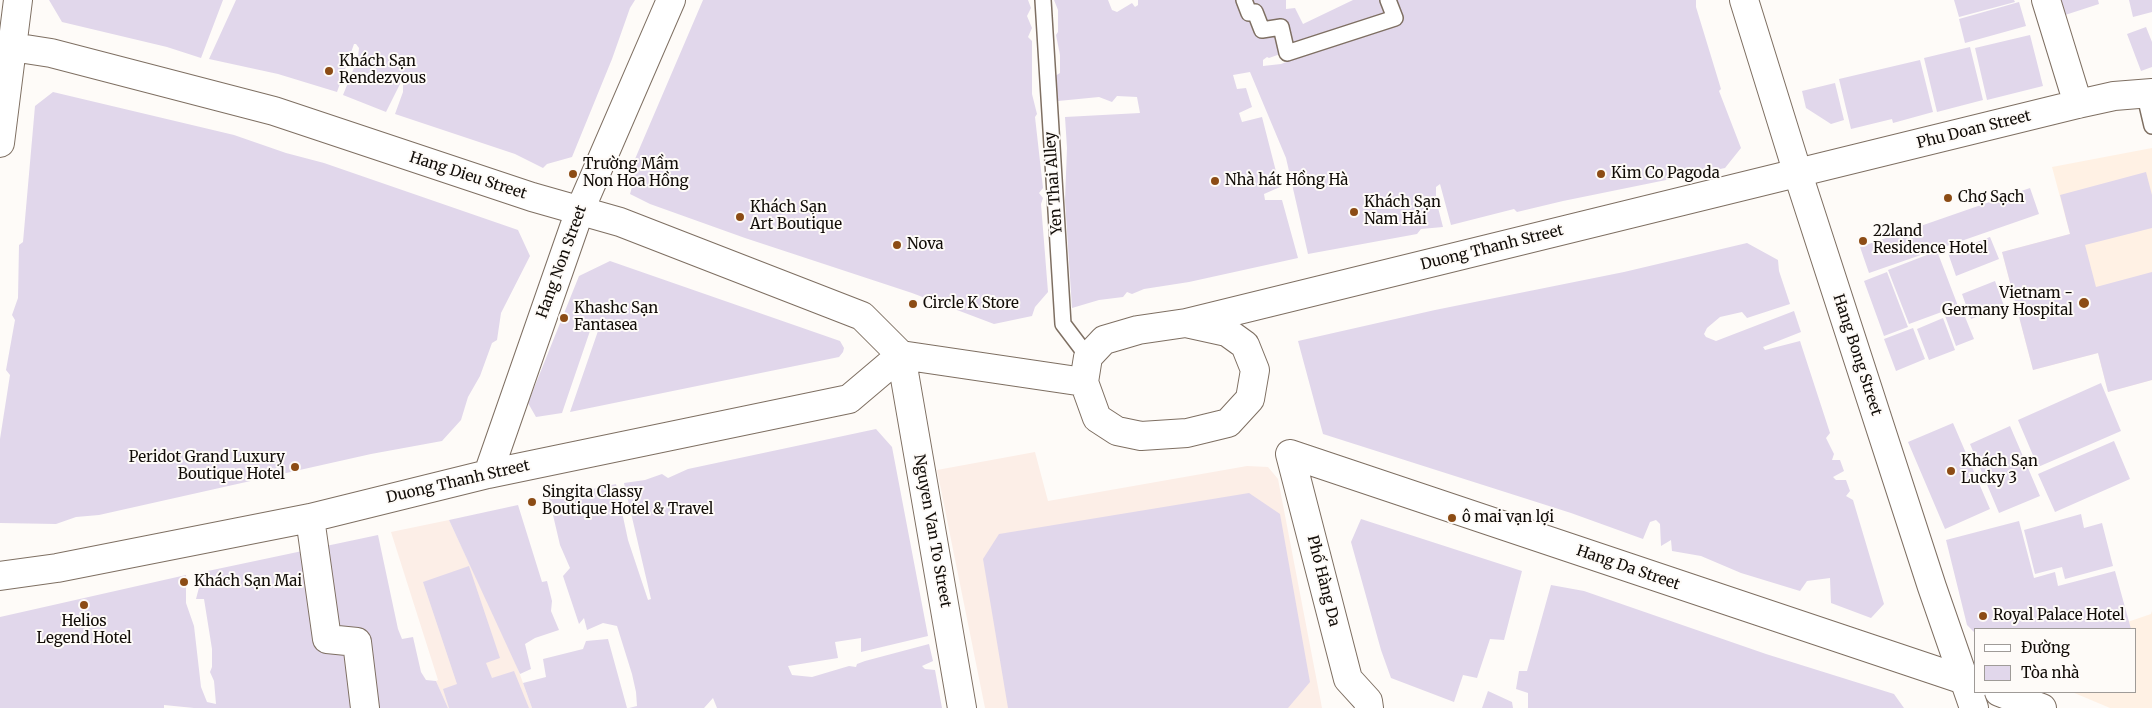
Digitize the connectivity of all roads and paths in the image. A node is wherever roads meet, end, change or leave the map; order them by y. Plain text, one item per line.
1 (18, 0) edge
2 (671, 0) edge
3 (1043, 0) edge
4 (1244, 0) edge
5 (1388, 0) edge
6 (1744, 0) edge
7 (2046, 0) edge
8 (6, 46) edge
9 (2148, 92) edge
10 (2078, 104) junction
11 (2152, 126) edge
12 (0, 142) edge
13 (1798, 174) junction
14 (580, 210) junction
15 (1186, 323) junction
16 (901, 355) junction
17 (1086, 370) junction
18 (1290, 454) joint
19 (488, 474) junction
20 (310, 518) junction
21 (0, 576) edge
22 (1971, 683) edge
23 (2002, 693) edge
24 (1369, 706) edge
25 (365, 708) edge
26 (962, 708) edge
27 (1974, 708) edge
28 (2042, 708) edge

1 - 8 street
2 - 14 street, Hang Non Street
3 - 17 lane, Yen Thai Alley
4 - 5 lane
6 - 13 street, Hang Bong Street
7 - 10 street
8 - 12 street
8 - 14 street, Hang Dieu Street
9 - 10 street, Phu Doan Street
9 - 11 lane
10 - 13 street, Phu Doan Street
13 - 15 street, Duong Thanh Street
13 - 22 street, Hang Bong Street
14 - 16 street, Hang Dieu Street
14 - 19 street, Hang Non Street
15 - 17 street
15 - 17 street
16 - 17 street
16 - 19 street, Duong Thanh Street
16 - 26 street, Nguyen Van To Street
18 - 22 street, Hang Da Street
18 - 24 street, Phố Hàng Da
19 - 20 street, Duong Thanh Street
20 - 21 street, Duong Thanh Street
20 - 25 street
22 - 27 street, Hang Bong Street
23 - 28 street

